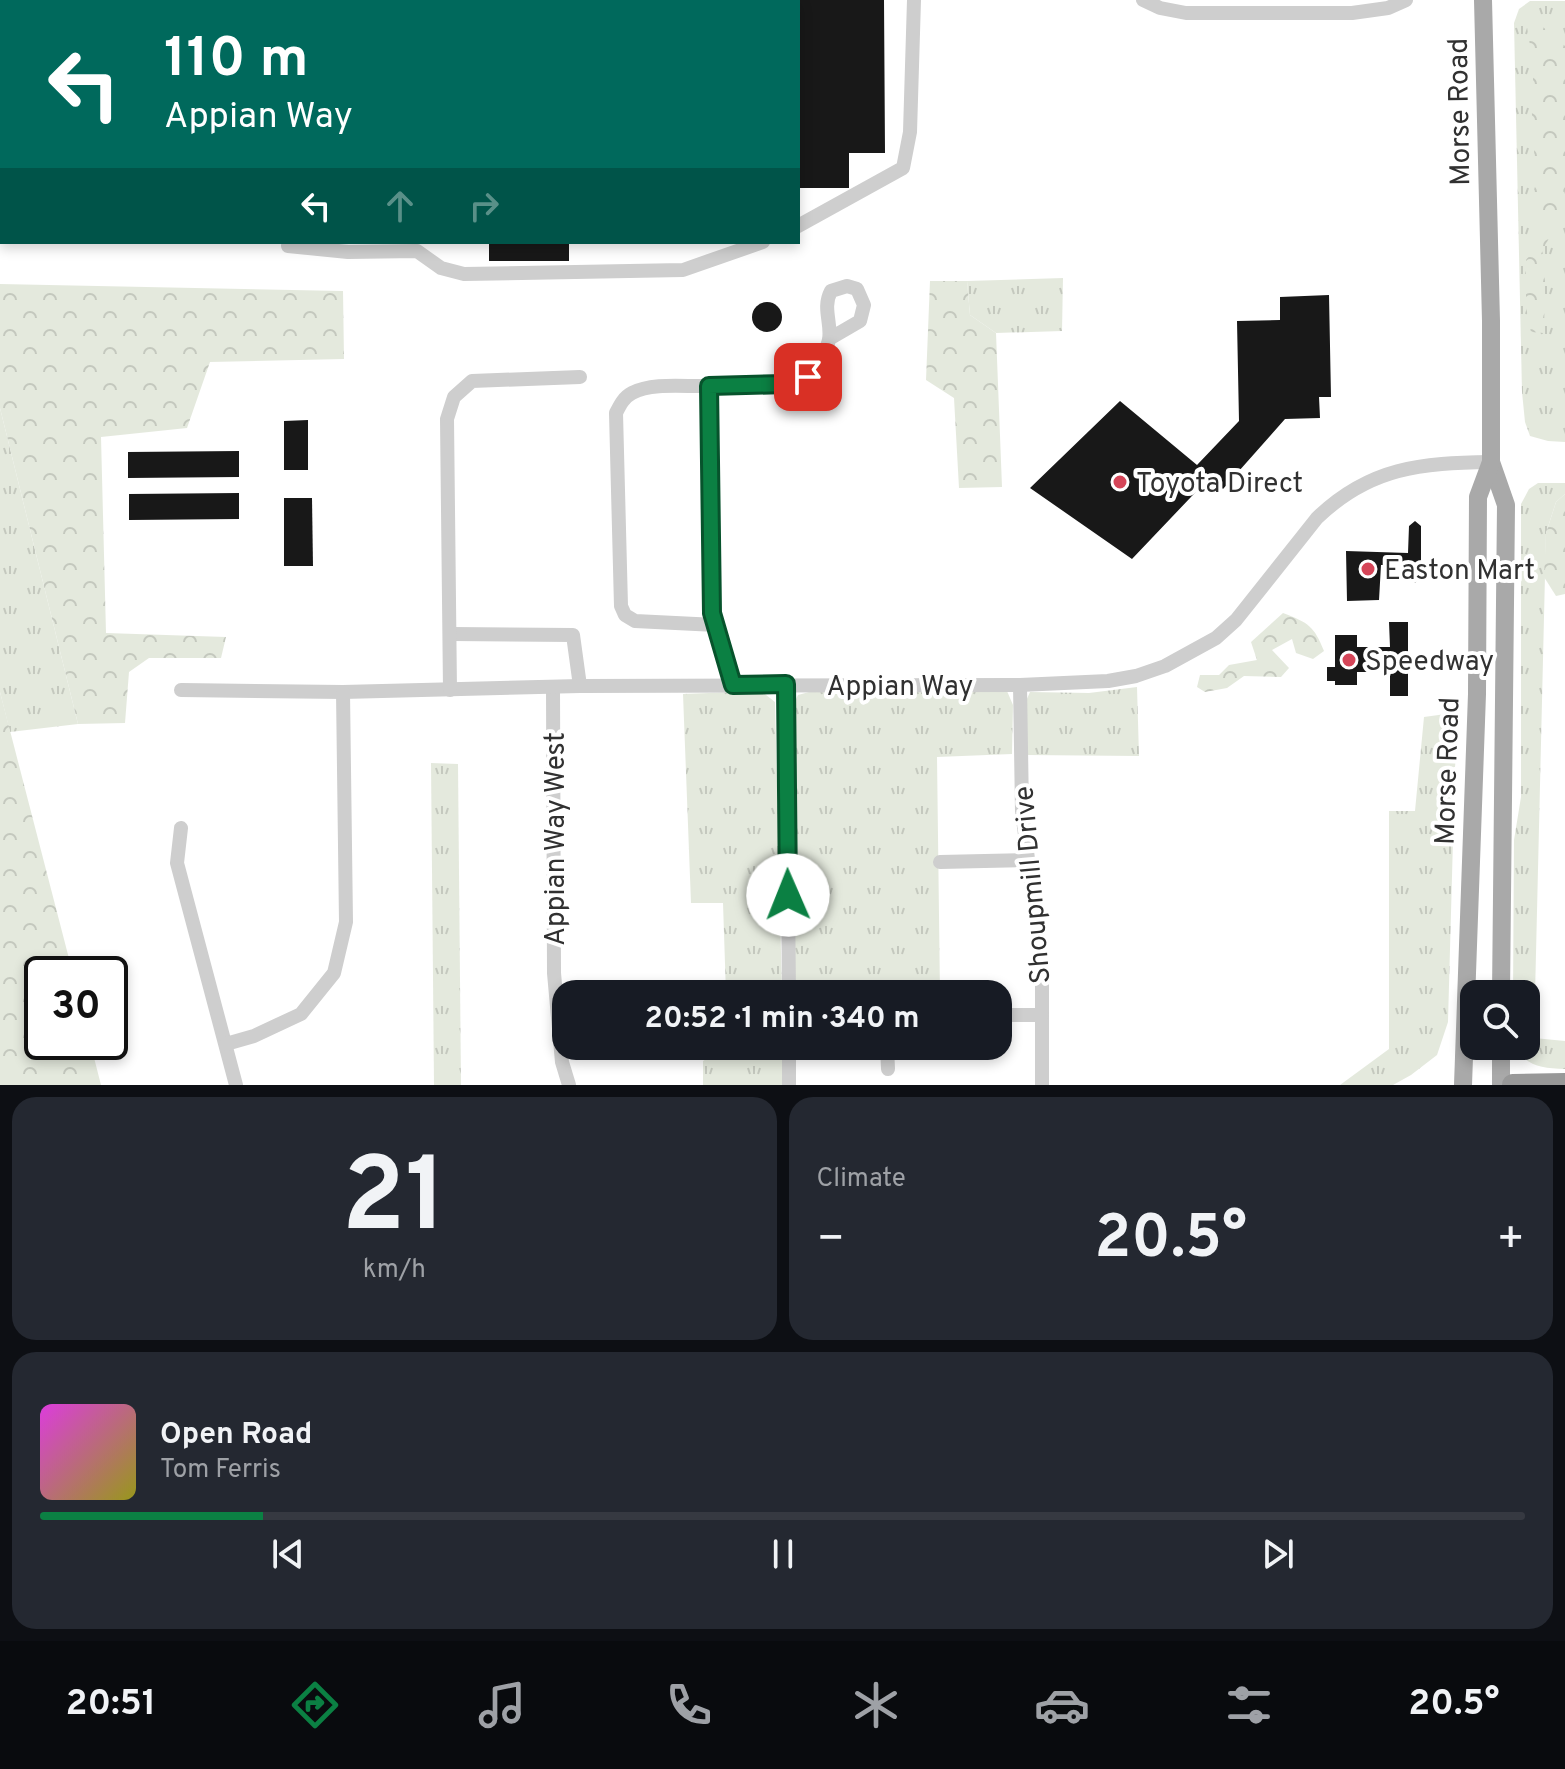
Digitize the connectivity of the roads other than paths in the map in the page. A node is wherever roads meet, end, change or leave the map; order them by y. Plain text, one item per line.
1 (914, 0) edge
2 (1143, 0) edge
3 (1406, 0) edge
4 (1483, 0) edge
5 (800, 225) edge
6 (757, 244) edge
7 (288, 246) dead end
8 (829, 339) dead end
9 (580, 377) dead end
10 (709, 386) junction
11 (1491, 462) junction
12 (716, 625) junction
13 (452, 634) junction
14 (786, 684) junction
15 (733, 685) junction
16 (1020, 685) junction
17 (580, 686) junction
18 (553, 687) junction
19 (181, 690) dead end
20 (450, 690) junction
21 (343, 692) junction
22 (181, 828) dead end
23 (1026, 860) junction
24 (940, 862) dead end
25 (789, 980) edge
26 (1501, 980) edge
27 (1012, 1015) edge
28 (1042, 1015) junction
29 (226, 1044) junction
30 (789, 1060) edge
31 (888, 1060) edge
32 (1501, 1060) edge
33 (888, 1069) dead end
34 (1565, 1084) edge
35 (236, 1085) edge
36 (569, 1085) edge
37 (789, 1085) edge
38 (1042, 1085) edge
39 (1463, 1085) edge
40 (1501, 1085) edge
41 (1513, 1085) edge

1 - 5 street
2 - 3 street
4 - 11 main road, Morse Road
6 - 7 street
8 - 10 street
9 - 13 street
10 - 12 street
10 - 12 street
11 - 16 street, Appian Way
11 - 26 main road, Morse Road
11 - 39 main road, Morse Road
12 - 15 street
13 - 17 street
13 - 20 street
14 - 15 street, Appian Way
14 - 16 street, Appian Way
14 - 25 street
15 - 17 street, Appian Way
16 - 23 street, Shoupmill Drive
17 - 18 street, Appian Way
18 - 20 street, Appian Way
18 - 36 street, Appian Way West
19 - 21 street, Appian Way
20 - 21 street, Appian Way
21 - 29 street
22 - 29 street
23 - 24 street
23 - 28 street, Shoupmill Drive
27 - 28 street
28 - 38 street, Shoupmill Drive
29 - 35 street
30 - 37 street
31 - 33 street
32 - 40 main road
34 - 41 highway

